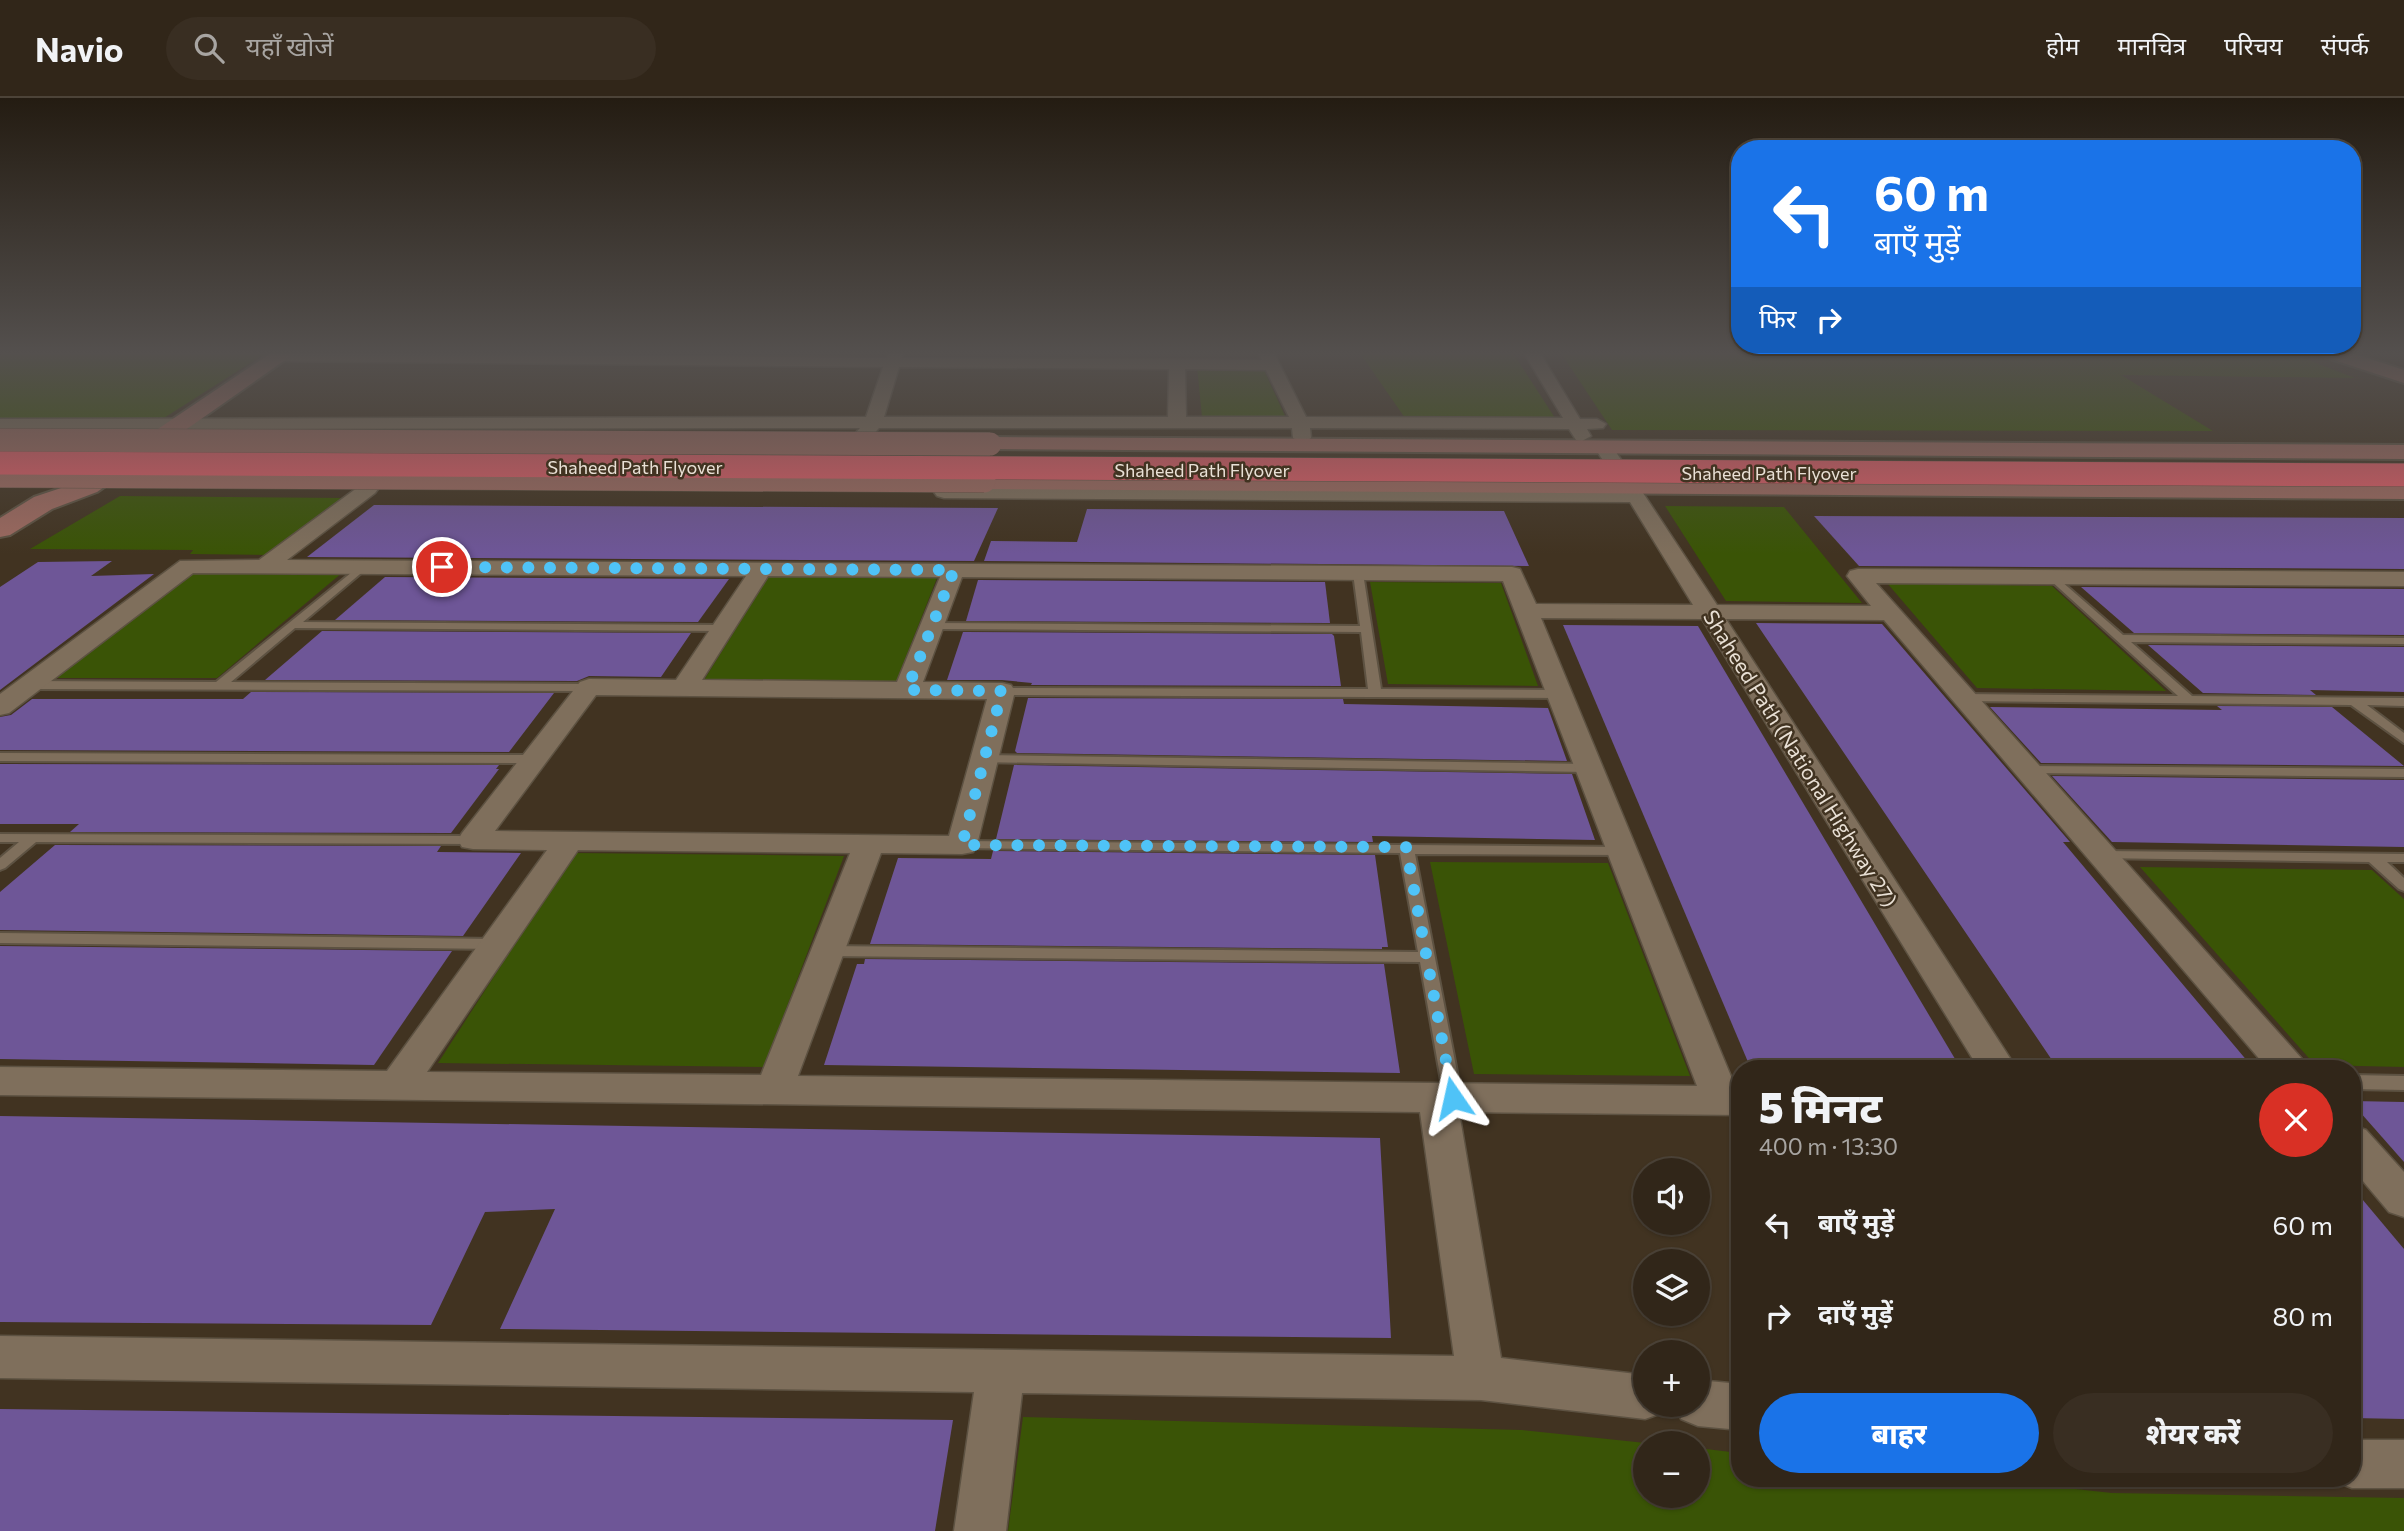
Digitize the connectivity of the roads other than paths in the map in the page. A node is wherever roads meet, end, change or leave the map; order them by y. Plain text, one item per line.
1 (186, 420) edge
2 (871, 420) edge
3 (1296, 420) edge
4 (1580, 420) edge
5 (1586, 420) edge
6 (1177, 422) joint
7 (0, 424) edge
8 (175, 427) junction
9 (868, 429) junction
10 (1301, 430) junction
11 (0, 433) edge
12 (1590, 434) junction
13 (0, 440) edge
14 (0, 451) edge
15 (2404, 452) edge
16 (2404, 462) edge
17 (0, 463) edge
18 (2404, 475) edge
19 (0, 476) edge
20 (0, 487) edge
21 (88, 487) junction
22 (368, 489) junction
23 (1633, 491) junction
24 (2404, 491) edge
25 (0, 529) edge
26 (0, 556) edge
27 (265, 566) junction
28 (362, 567) junction
29 (762, 569) junction
30 (954, 570) junction
31 (1358, 573) junction
32 (2053, 577) junction
33 (2404, 579) edge
34 (1526, 611) junction
35 (1709, 611) junction
36 (1890, 612) junction
37 (292, 625) junction
38 (932, 626) junction
39 (721, 628) junction
40 (1366, 629) junction
41 (2121, 638) junction
42 (2404, 641) edge
43 (29, 685) junction
44 (219, 685) junction
45 (589, 687) junction
46 (684, 688) junction
47 (907, 690) junction
48 (1002, 691) junction
49 (1375, 693) junction
50 (1560, 694) junction
51 (1965, 698) junction
52 (2189, 700) junction
53 (2353, 701) junction
54 (2404, 702) edge
55 (0, 706) edge
56 (2404, 739) edge
57 (0, 757) edge
58 (535, 759) junction
59 (984, 759) junction
60 (1588, 768) junction
61 (2028, 771) junction
62 (2404, 773) edge
63 (0, 838) edge
64 (33, 838) junction
65 (473, 840) junction
66 (569, 841) junction
67 (869, 844) junction
68 (962, 845) junction
69 (1406, 847) junction
70 (1622, 851) junction
71 (2101, 855) junction
72 (2373, 858) junction
73 (2404, 858) edge
74 (0, 865) edge
75 (2404, 886) edge
76 (0, 938) edge
77 (497, 944) junction
78 (827, 951) junction
79 (1426, 957) junction
80 (1992, 1060) edge
81 (2281, 1060) edge
82 (0, 1081) edge
83 (2361, 1082) edge
84 (2404, 1083) edge
85 (397, 1086) junction
86 (774, 1090) junction
87 (1445, 1098) junction
88 (1731, 1101) edge
89 (2361, 1151) edge
90 (2404, 1200) edge
91 (0, 1357) edge
92 (1001, 1371) junction
93 (1481, 1378) junction
94 (1633, 1396) edge
95 (1710, 1404) edge
96 (1731, 1407) edge
97 (2361, 1464) edge
98 (2404, 1464) edge
99 (980, 1531) edge

1 - 8 street
2 - 9 street
3 - 10 street
4 - 12 street
5 - 12 street
6 - 9 street
6 - 10 street
7 - 8 street
8 - 9 street
8 - 11 street
8 - 21 street
9 - 10 street
10 - 12 street
12 - 13 street, bridge
12 - 15 street
12 - 23 street, Shaheed Path (National Highway 27)
14 - 16 highway, Shaheed Path Flyover
17 - 18 highway, Shaheed Path Flyover, bridge
19 - 23 street, bridge
20 - 21 street
21 - 22 street
21 - 25 street
21 - 26 street
22 - 23 street
22 - 27 street
23 - 24 street
23 - 35 street, Shaheed Path (National Highway 27)
27 - 28 street
27 - 43 street
28 - 29 street
28 - 37 lane
29 - 30 street
29 - 39 street
30 - 31 street
30 - 38 street
31 - 34 street
31 - 40 lane
32 - 33 street
32 - 36 street
32 - 41 lane
34 - 35 street
34 - 50 street
35 - 36 street
35 - 80 street, Shaheed Path (National Highway 27)
36 - 51 street
37 - 39 lane
37 - 44 lane
38 - 40 lane
38 - 47 street
39 - 46 street
40 - 49 lane
41 - 42 lane
41 - 52 lane
43 - 44 lane
43 - 55 street
44 - 45 lane
45 - 46 street
45 - 58 street
46 - 47 street
47 - 48 street
48 - 49 lane
48 - 59 street
49 - 50 lane
50 - 60 street
51 - 52 lane
51 - 61 street
52 - 53 lane
53 - 54 lane
53 - 56 lane
57 - 58 lane
58 - 65 street
59 - 60 lane
59 - 68 street
60 - 70 street
61 - 62 lane
61 - 71 street
63 - 64 lane
64 - 65 lane
64 - 74 lane
65 - 66 street
66 - 67 street
66 - 77 street
67 - 68 street
67 - 78 street
68 - 69 lane
69 - 70 lane
69 - 79 lane
70 - 88 street
71 - 72 lane
71 - 81 street
72 - 73 lane
72 - 75 lane
76 - 77 lane
77 - 85 street
78 - 79 lane
78 - 86 street
79 - 87 lane
82 - 85 street
83 - 84 lane
85 - 86 street
86 - 87 street
87 - 88 street
87 - 93 street
89 - 90 street
91 - 92 street
92 - 93 street
92 - 99 street
93 - 94 street
95 - 96 street
97 - 98 street

